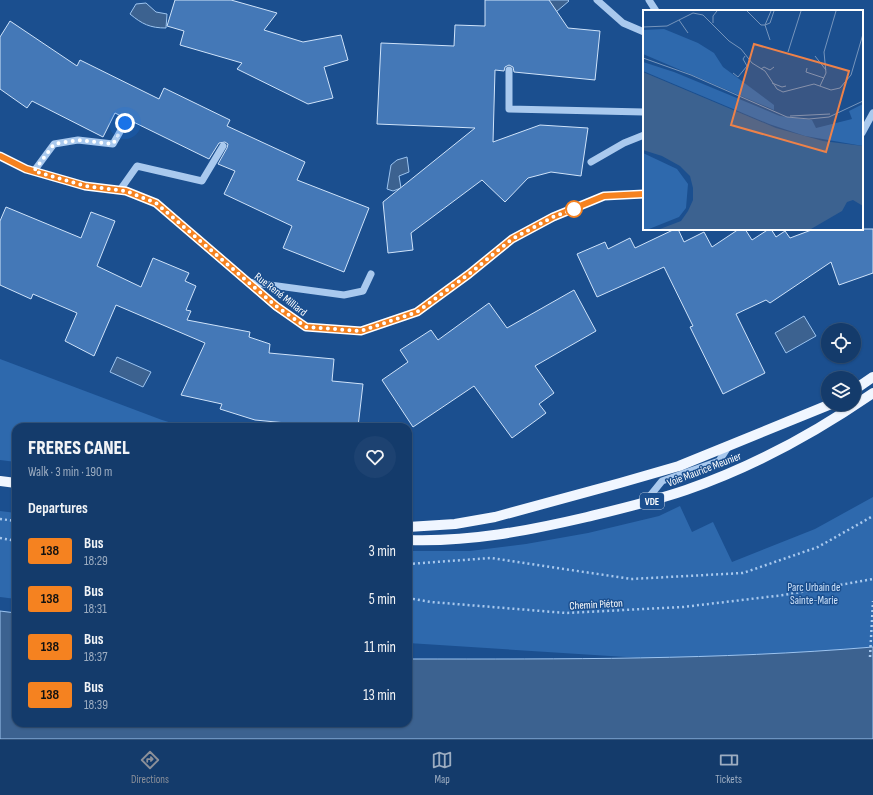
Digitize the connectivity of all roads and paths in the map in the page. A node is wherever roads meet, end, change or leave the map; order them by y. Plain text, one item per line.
1 (597, 0) edge
2 (649, 0) edge
3 (655, 10) edge
4 (643, 32) edge
5 (509, 70) dead end
6 (643, 112) edge
7 (873, 113) edge
8 (125, 123) dead end
9 (863, 131) edge
10 (643, 135) edge
11 (223, 146) dead end
12 (0, 156) edge
13 (591, 162) dead end
14 (34, 171) junction
15 (120, 190) junction
16 (643, 194) edge
17 (371, 274) dead end
18 (247, 282) junction
19 (873, 377) edge
20 (861, 385) edge
21 (873, 393) edge
22 (821, 408) edge
23 (728, 447) junction
24 (0, 481) edge
25 (12, 482) edge
26 (645, 503) junction
27 (873, 516) edge
28 (0, 519) edge
29 (12, 520) edge
30 (412, 527) edge
31 (0, 538) edge
32 (12, 540) edge
33 (412, 540) edge
34 (412, 564) edge
35 (873, 580) edge
36 (412, 599) edge
37 (873, 601) edge
38 (870, 657) dead end

1 - 4 street
2 - 3 street
5 - 6 street
7 - 9 street
8 - 14 street
10 - 13 street
11 - 15 street
12 - 14 street, Rue René Milliard
14 - 15 street, Rue René Milliard
15 - 18 street, Rue René Milliard
16 - 18 street, Rue René Milliard
17 - 18 street
19 - 20 main road
21 - 26 main road, Voie Maurice Meunier / VDE
22 - 23 main road, Voie Maurice Meunier / VDE
23 - 26 street
23 - 30 main road, Voie Maurice Meunier / VDE
24 - 25 main road
26 - 33 main road, Voie Maurice Meunier / VDE
27 - 34 path
28 - 29 path
31 - 32 path
35 - 36 path, Chemin Piéton
37 - 38 path

